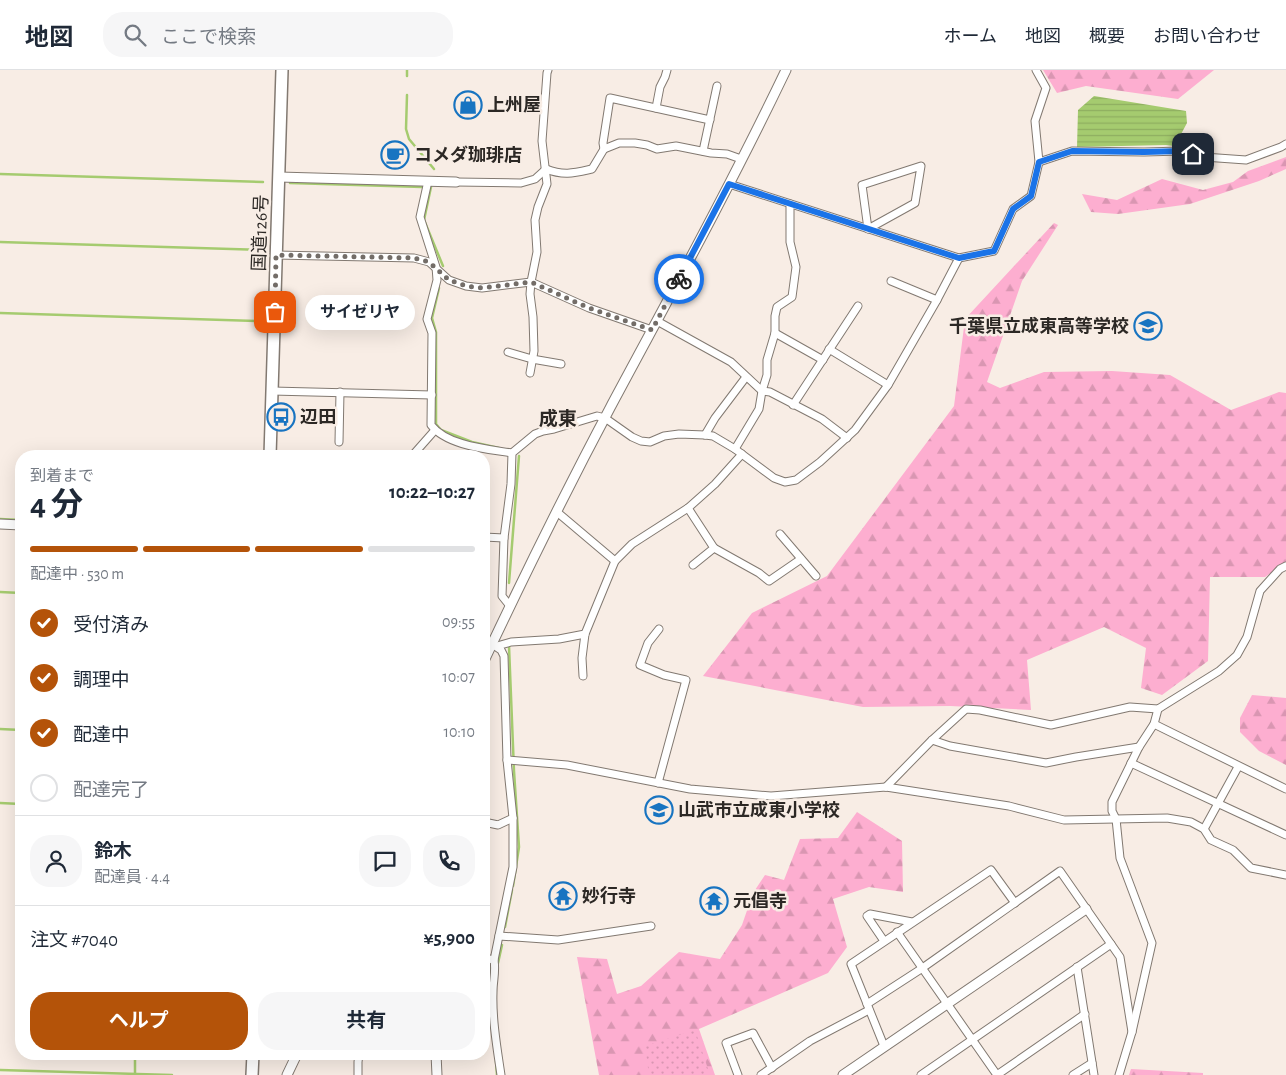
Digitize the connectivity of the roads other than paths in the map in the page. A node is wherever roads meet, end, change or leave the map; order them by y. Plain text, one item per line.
1 (282, 70) edge
2 (548, 70) edge
3 (667, 70) edge
4 (786, 70) edge
5 (1036, 70) edge
6 (717, 86) dead end
7 (656, 108) junction
8 (710, 120) junction
9 (1286, 144) edge
10 (604, 149) junction
11 (703, 152) junction
12 (741, 159) junction
13 (1039, 162) junction
14 (546, 169) junction
15 (279, 177) junction
16 (428, 181) junction
17 (456, 182) joint
18 (729, 184) junction
19 (790, 204) junction
20 (868, 229) junction
21 (276, 255) junction
22 (959, 258) junction
23 (436, 267) junction
24 (891, 281) dead end
25 (531, 282) junction
26 (937, 300) junction
27 (858, 306) dead end
28 (657, 321) junction
29 (652, 330) junction
30 (775, 333) junction
31 (829, 349) junction
32 (508, 352) dead end
33 (532, 359) junction
34 (823, 360) junction
35 (561, 364) dead end
36 (530, 374) dead end
37 (746, 377) junction
38 (888, 385) junction
39 (272, 391) junction
40 (762, 391) junction
41 (340, 392) junction
42 (432, 395) junction
43 (793, 405) junction
44 (605, 418) junction
45 (435, 430) junction
46 (705, 434) junction
47 (846, 438) junction
48 (339, 442) dead end
49 (735, 449) junction
50 (270, 450) edge
51 (417, 450) edge
52 (512, 453) junction
53 (742, 454) junction
54 (688, 508) junction
55 (557, 512) junction
56 (0, 524) edge
57 (15, 525) edge
58 (780, 534) dead end
59 (490, 537) edge
60 (504, 538) junction
61 (714, 548) junction
62 (801, 559) junction
63 (616, 561) junction
64 (693, 565) dead end
65 (1286, 566) edge
66 (816, 576) dead end
67 (510, 606) junction
68 (659, 630) dead end
69 (586, 634) junction
70 (494, 645) junction
71 (490, 651) edge
72 (583, 676) dead end
73 (1158, 709) junction
74 (1154, 724) junction
75 (932, 740) junction
76 (1139, 747) junction
77 (511, 761) junction
78 (1131, 763) junction
79 (1238, 766) junction
80 (658, 783) junction
81 (886, 787) junction
82 (1286, 789) edge
83 (1218, 804) junction
84 (513, 818) junction
85 (1116, 819) junction
86 (490, 823) edge
87 (1204, 829) junction
88 (1286, 835) edge
89 (1286, 875) edge
90 (1015, 903) junction
91 (1086, 909) junction
92 (912, 922) junction
93 (651, 926) dead end
94 (897, 932) junction
95 (499, 936) junction
96 (884, 941) junction
97 (1111, 944) junction
98 (490, 961) edge
99 (495, 963) junction
100 (1077, 968) junction
101 (922, 969) junction
102 (946, 1004) junction
103 (868, 1007) junction
104 (1085, 1014) junction
105 (1132, 1032) junction
106 (972, 1040) junction
107 (884, 1046) junction
108 (253, 1060) edge
109 (294, 1060) edge
110 (359, 1060) edge
111 (436, 1060) edge
112 (1092, 1063) junction
113 (772, 1068) junction
114 (252, 1075) edge
115 (287, 1075) edge
116 (358, 1075) edge
117 (437, 1075) edge
118 (501, 1075) edge
119 (738, 1075) edge
120 (761, 1075) edge
121 (843, 1075) edge
122 (921, 1075) edge
123 (997, 1075) edge
124 (1073, 1075) edge
125 (1094, 1075) edge
126 (1119, 1075) edge

1 - 15 highway, 国道126号
2 - 14 street
3 - 7 street
4 - 12 street
5 - 13 street
6 - 8 street
7 - 8 street
7 - 10 street
8 - 11 street
9 - 13 street
10 - 11 street
10 - 14 street
11 - 12 street
12 - 18 street
13 - 22 street
14 - 17 street
14 - 25 street
15 - 16 street
15 - 21 highway, 国道126号
16 - 17 street
16 - 23 street
18 - 19 street
18 - 28 street
19 - 20 street
19 - 30 street
20 - 20 street
20 - 22 street
21 - 23 street
21 - 39 highway, 国道126号
22 - 26 street
23 - 25 street
23 - 42 street
24 - 26 street
25 - 29 street
25 - 33 street
26 - 38 street
27 - 31 street
28 - 29 street
28 - 37 street
29 - 44 street
30 - 34 street
30 - 40 street
31 - 34 street
31 - 38 street
32 - 33 street
33 - 35 street
33 - 36 street
34 - 43 street
37 - 40 street
37 - 46 street
38 - 47 street
39 - 41 street
39 - 50 highway, 国道126号
40 - 43 street
40 - 49 street
41 - 42 street
41 - 48 street
42 - 45 street
43 - 47 street
44 - 46 street
44 - 52 street
44 - 55 street
45 - 51 street
45 - 52 street
46 - 49 street
47 - 53 street
49 - 53 street
52 - 60 street
53 - 54 street
54 - 61 street
54 - 63 street
55 - 63 street
55 - 67 street
56 - 57 street
58 - 62 street
59 - 60 street
60 - 67 street
61 - 62 street
61 - 64 street
62 - 66 street
63 - 69 street
65 - 73 street
67 - 70 street
68 - 80 street
69 - 70 street
69 - 72 street
70 - 71 street
70 - 77 street
73 - 74 street
73 - 75 street
74 - 76 street
74 - 79 street
75 - 76 street
75 - 81 street
76 - 78 street
77 - 80 street
77 - 84 street
78 - 83 street
78 - 85 street
79 - 82 street
79 - 83 street
80 - 81 street
81 - 85 street
83 - 87 street
83 - 88 street
84 - 86 street
84 - 95 street
85 - 87 street
85 - 105 street
87 - 89 street
90 - 91 street
90 - 92 street
90 - 101 street
91 - 97 street
91 - 102 street
92 - 94 street
92 - 96 street
93 - 95 street
94 - 96 street
94 - 101 street
95 - 99 street
96 - 103 street
97 - 100 street
97 - 105 street
98 - 99 street
99 - 118 street
100 - 104 street
100 - 106 street
101 - 102 street
101 - 103 street
102 - 106 street
102 - 107 street
103 - 107 street
103 - 113 street
104 - 112 street
104 - 123 street
105 - 126 street
106 - 122 street
106 - 123 street
107 - 121 street
108 - 114 highway
109 - 115 street
110 - 116 street
111 - 117 street
112 - 124 street
112 - 125 street
113 - 119 street
113 - 120 street

